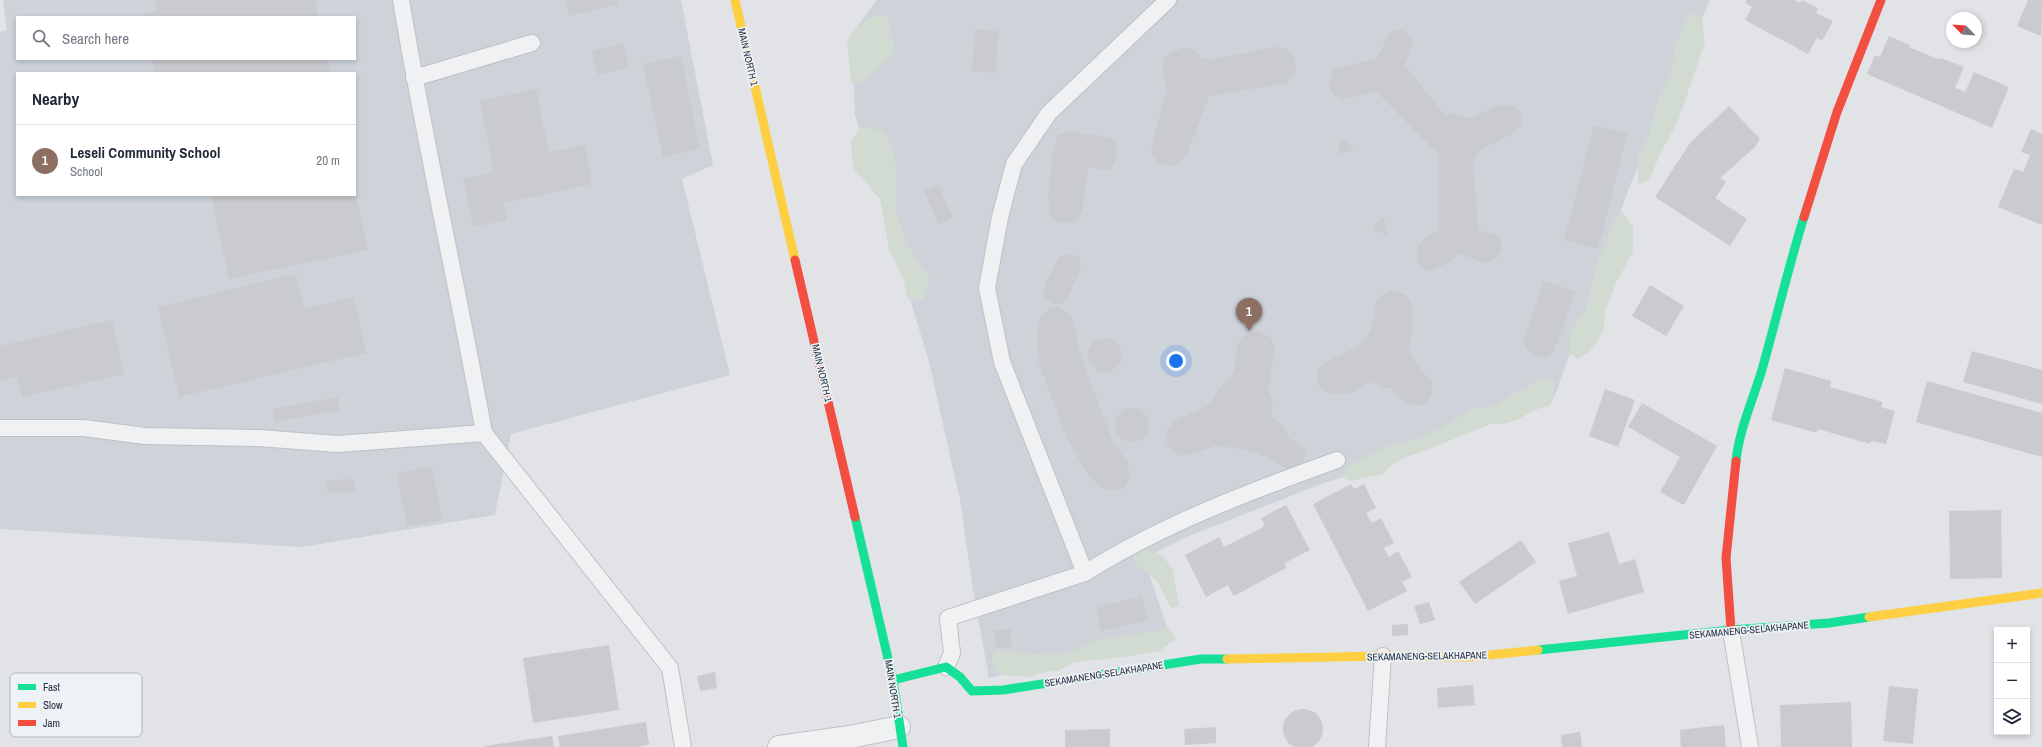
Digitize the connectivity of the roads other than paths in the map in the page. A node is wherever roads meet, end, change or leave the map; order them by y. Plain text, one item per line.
1 (401, 0) edge
2 (735, 0) edge
3 (1168, 0) edge
4 (1881, 0) edge
5 (532, 43) dead end
6 (414, 78) junction
7 (0, 428) edge
8 (484, 433) junction
9 (1337, 460) dead end
10 (1085, 573) junction
11 (2042, 592) edge
12 (1731, 630) junction
13 (1383, 656) junction
14 (946, 667) junction
15 (893, 680) junction
16 (901, 737) edge
17 (683, 747) edge
18 (779, 747) edge
19 (1377, 747) edge
20 (1750, 747) edge

1 - 6 lane
2 - 15 street, MAIN NORTH 1
3 - 10 lane
4 - 12 street
5 - 6 lane
6 - 8 lane
7 - 8 lane
8 - 17 lane
9 - 10 lane
10 - 14 lane
11 - 12 street, SEKAMANENG-SELAKHAPANE
12 - 13 street, SEKAMANENG-SELAKHAPANE
12 - 20 lane
13 - 14 street, SEKAMANENG-SELAKHAPANE
13 - 19 lane
14 - 15 street
15 - 16 street, MAIN NORTH 1
16 - 18 street

